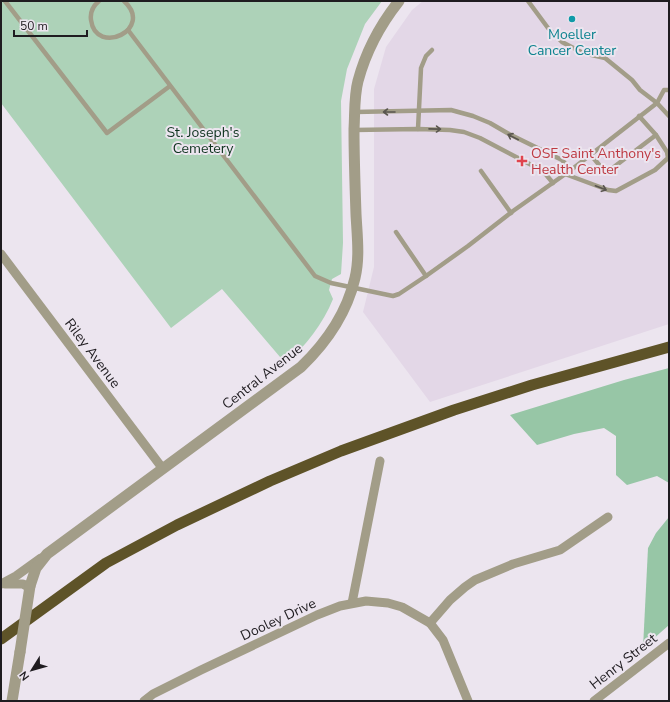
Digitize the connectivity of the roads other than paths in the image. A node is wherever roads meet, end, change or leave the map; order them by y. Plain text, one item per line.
1 (5, 1) edge
2 (99, 1) edge
3 (133, 1) edge
4 (399, 1) edge
5 (528, 1) edge
6 (126, 3) edge
7 (128, 30) junction
8 (432, 50) dead end
9 (170, 86) junction
10 (669, 90) edge
11 (657, 103) junction
12 (419, 110) junction
13 (355, 112) junction
14 (639, 116) junction
15 (669, 116) edge
16 (418, 129) junction
17 (354, 130) junction
18 (656, 135) junction
19 (668, 152) edge
20 (590, 154) junction
21 (570, 170) junction
22 (481, 171) dead end
23 (565, 174) junction
24 (553, 183) junction
25 (511, 212) junction
26 (396, 232) dead end
27 (1, 254) edge
28 (426, 276) junction
29 (352, 288) junction
30 (669, 346) edge
31 (380, 460) dead end
32 (163, 469) junction
33 (608, 517) dead end
34 (47, 554) junction
35 (1, 584) edge
36 (30, 587) junction
37 (352, 603) junction
38 (430, 623) junction
39 (1, 639) edge
40 (669, 643) edge
41 (12, 701) edge
42 (144, 701) edge
43 (468, 701) edge
44 (594, 701) edge

1 - 9 lane
2 - 7 lane
3 - 6 lane
4 - 13 street, Central Avenue
5 - 11 lane
6 - 7 lane
7 - 9 lane
8 - 12 lane
9 - 29 lane
10 - 11 lane
11 - 14 lane
11 - 15 lane
12 -> 13 lane
12 - 16 lane
21 -> 12 lane
13 - 17 street, Central Avenue
14 - 18 lane
14 - 20 lane
16 - 17 lane
16 -> 24 lane
17 - 29 street, Central Avenue
18 - 19 lane
18 - 20 lane
23 -> 19 lane
20 - 21 lane
21 - 23 lane
22 - 25 lane
23 - 24 lane
24 - 25 lane
25 - 28 lane
26 - 28 lane
27 - 32 street, Riley Avenue
28 - 29 lane
29 - 32 street, Central Avenue
30 - 39 highway
31 - 37 street
32 - 34 street, Central Avenue
33 - 38 street
34 - 35 street, Central Avenue
34 - 36 street
35 - 36 street, Central Avenue
36 - 41 street, bridge
37 - 38 street, Dooley Drive
37 - 42 street, Dooley Drive
38 - 43 street, Dooley Drive
40 - 44 street, Henry Street

